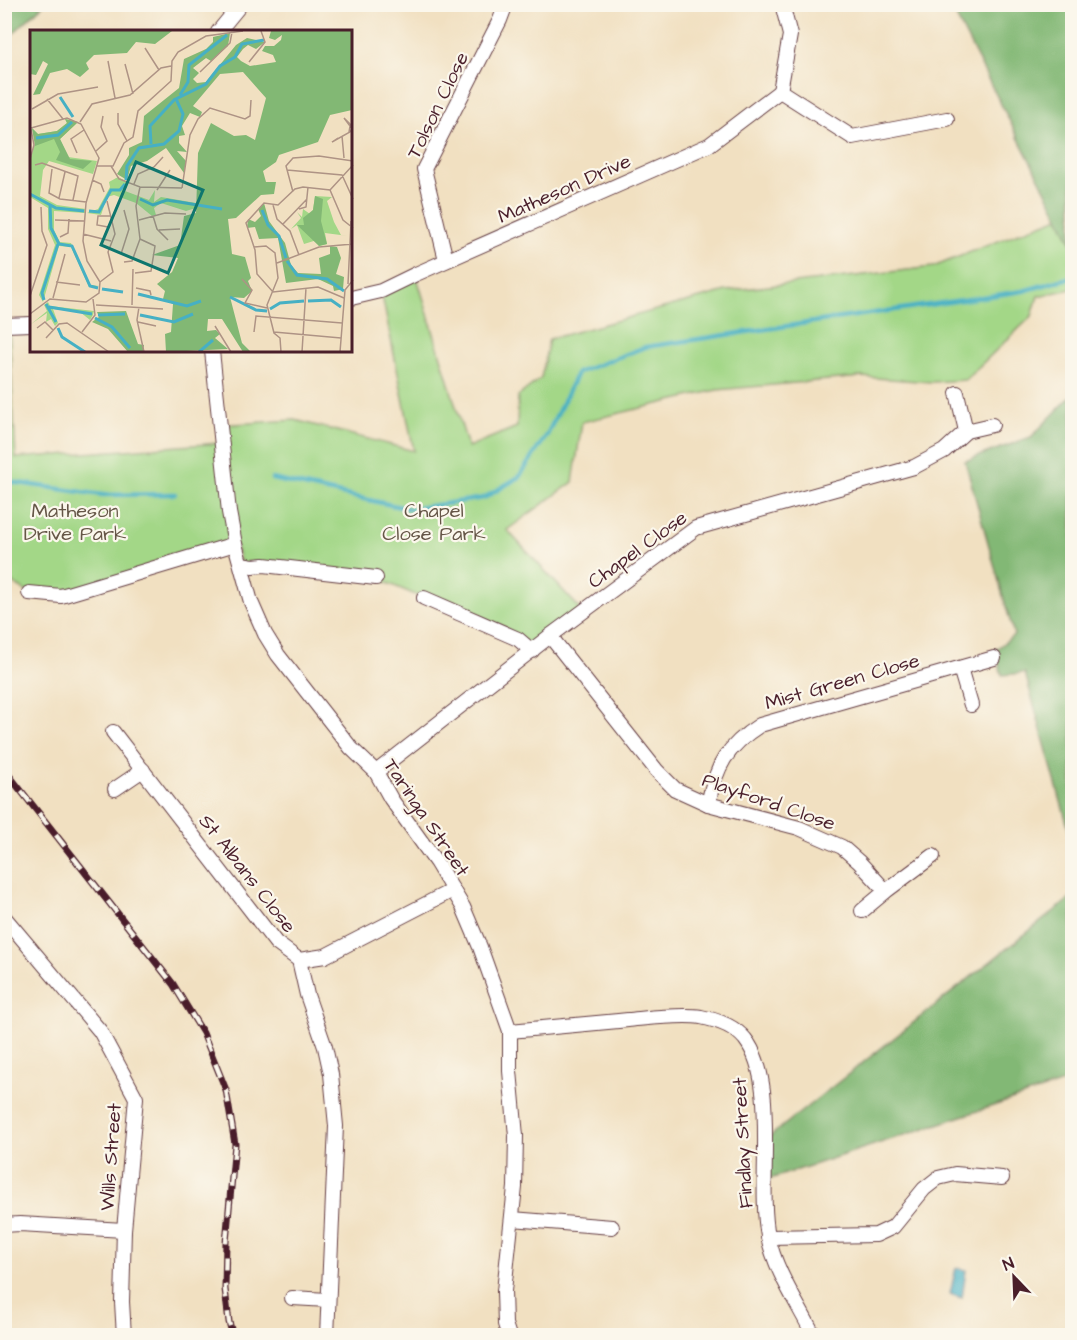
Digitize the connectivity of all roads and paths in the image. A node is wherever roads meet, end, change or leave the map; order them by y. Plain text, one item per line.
1 (241, 4) edge
2 (506, 4) edge
3 (782, 4) edge
4 (220, 30) edge
5 (780, 91) junction
6 (948, 119) dead end
7 (447, 260) junction
8 (352, 298) edge
9 (30, 324) edge
10 (4, 325) edge
11 (212, 352) edge
12 (957, 393) dead end
13 (992, 424) dead end
14 (966, 431) junction
15 (235, 544) junction
16 (241, 564) junction
17 (376, 578) dead end
18 (29, 592) dead end
19 (424, 598) dead end
20 (550, 636) junction
21 (532, 651) junction
22 (994, 658) dead end
23 (960, 668) junction
24 (971, 705) dead end
25 (113, 732) dead end
26 (143, 770) junction
27 (376, 772) junction
28 (115, 789) dead end
29 (708, 804) junction
30 (933, 856) dead end
31 (453, 890) junction
32 (886, 891) junction
33 (862, 911) dead end
34 (4, 917) edge
35 (300, 960) junction
36 (510, 1031) junction
37 (1002, 1178) dead end
38 (512, 1219) junction
39 (4, 1225) edge
40 (612, 1227) dead end
41 (124, 1230) junction
42 (768, 1238) junction
43 (292, 1298) dead end
44 (328, 1300) junction
45 (124, 1335) edge
46 (327, 1335) edge
47 (509, 1335) edge
48 (814, 1335) edge

1 - 4 street
2 - 7 street, Tolson Close
3 - 5 street
5 - 6 street
5 - 7 street, Matheson Drive
7 - 8 street, Matheson Drive
9 - 10 street
11 - 15 street, Taringa Street
12 - 14 street
13 - 14 street, Chapel Close
14 - 20 street, Chapel Close
15 - 16 street, Taringa Street
15 - 18 street
16 - 17 street
16 - 27 street, Taringa Street
19 - 21 street
20 - 21 street, Chapel Close
20 - 29 street, Playford Close
21 - 27 street, Chapel Close
22 - 23 street, Mist Green Close
23 - 24 street
23 - 29 street, Mist Green Close
25 - 26 street, St Albans Close
26 - 28 street
26 - 35 street, St Albans Close
27 - 31 street, Taringa Street
29 - 32 street, Playford Close
30 - 32 street
31 - 35 street
31 - 36 street, Taringa Street
32 - 33 street
34 - 41 street, Wills Street
35 - 44 street, St Albans Close
36 - 38 street, Taringa Street
36 - 42 street, Findlay Street
37 - 42 street
38 - 40 street
38 - 47 street, Taringa Street
39 - 41 street
41 - 45 street, Wills Street
42 - 48 street, Findlay Street
43 - 44 street
44 - 46 street, St Albans Close

